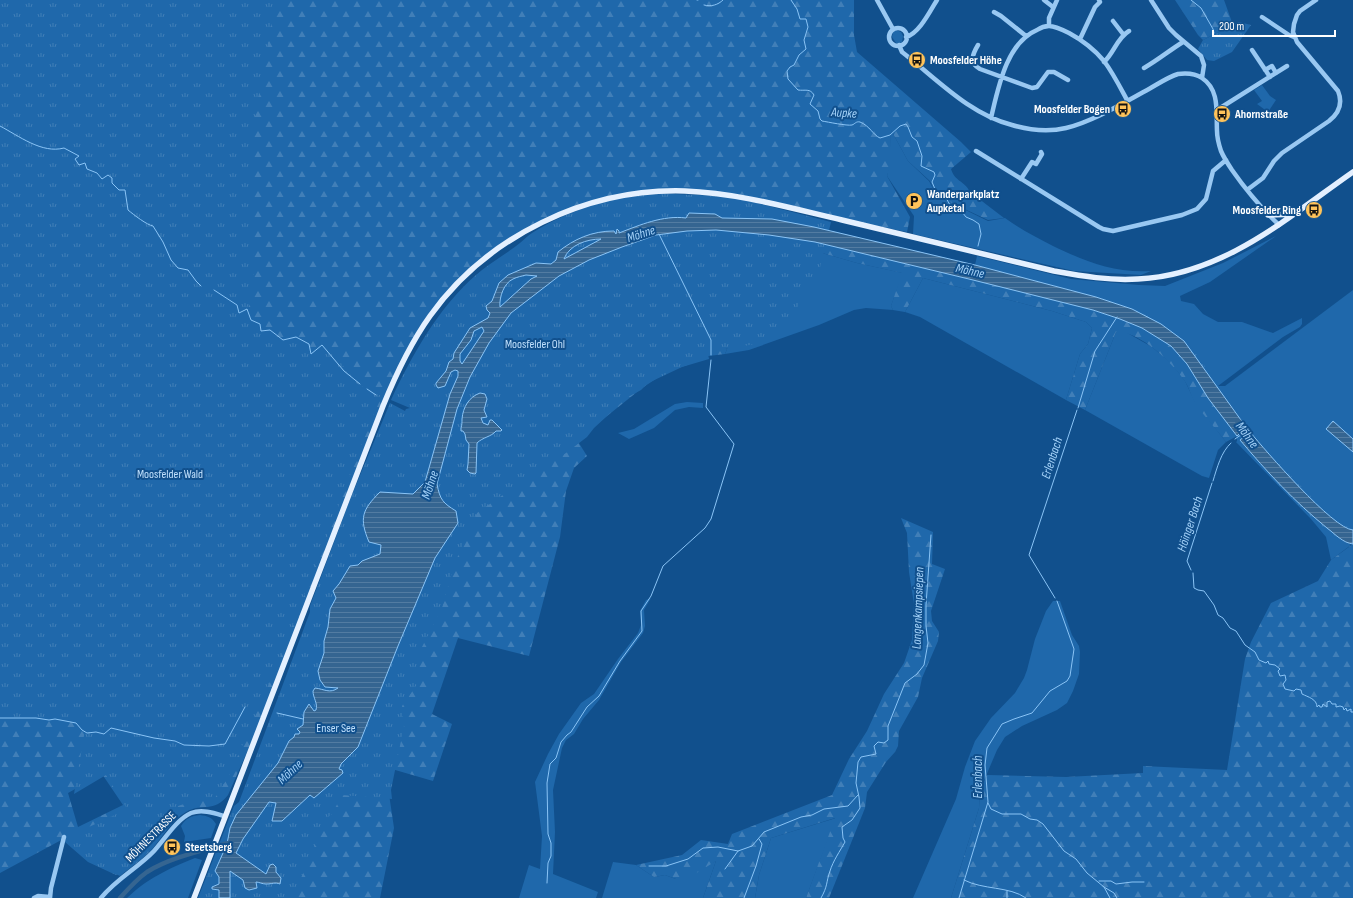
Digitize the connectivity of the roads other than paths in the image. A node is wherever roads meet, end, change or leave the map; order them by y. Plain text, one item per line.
1 (877, 0) edge
2 (937, 0) edge
3 (1044, 0) edge
4 (1057, 0) edge
5 (1099, 0) edge
6 (1151, 0) edge
7 (1316, 0) edge
8 (1053, 6) junction
9 (994, 12) dead end
10 (1262, 17) dead end
11 (1113, 21) dead end
12 (1049, 26) junction
13 (893, 29) junction
14 (1129, 31) dead end
15 (1123, 34) junction
16 (1026, 36) junction
17 (906, 37) junction
18 (1294, 37) junction
19 (1080, 39) junction
20 (1184, 42) junction
21 (899, 45) junction
22 (978, 45) dead end
23 (1252, 50) dead end
24 (1104, 62) junction
25 (1287, 66) dead end
26 (1144, 68) dead end
27 (1266, 70) junction
28 (1276, 73) junction
29 (1003, 77) junction
30 (1270, 77) junction
31 (1202, 78) junction
32 (1068, 80) dead end
33 (1127, 100) junction
34 (1217, 110) junction
35 (991, 118) junction
36 (976, 151) dead end
37 (1042, 152) dead end
38 (1226, 160) junction
39 (1353, 172) edge
40 (1020, 179) junction
41 (1246, 190) junction
42 (1268, 214) junction
43 (1295, 214) junction
44 (1279, 225) junction
45 (224, 816) junction
46 (64, 837) dead end
47 (34, 898) edge
48 (50, 898) edge
49 (101, 898) edge
50 (194, 898) edge

1 - 13 street
2 - 17 street
3 - 8 street
4 - 8 street
5 - 19 street
6 - 20 street
7 - 18 street
8 - 12 street
9 - 16 street
10 - 18 street
11 - 15 street
12 - 16 street
12 - 19 street
13 - 17 street
13 - 21 street
14 - 15 street
15 - 24 street
16 - 29 street
17 - 21 street
18 - 41 street
19 - 24 street
20 - 26 street
20 - 31 street
21 - 35 street
22 - 29 street
23 - 27 street
24 - 33 street
25 - 28 street
27 - 28 street
27 - 30 street
28 - 30 street
29 - 32 street
29 - 35 street
30 - 34 street
31 - 33 street
31 - 34 street
33 - 35 street
34 - 38 street
36 - 40 street
37 - 40 street
38 - 40 street
38 - 41 street
39 - 43 main road
41 - 42 street
42 - 43 main road
42 - 44 street
43 - 44 main road
44 - 45 main road
45 - 49 street, MÖHNESTRASSE
45 - 50 main road
46 - 48 street
47 - 48 street

